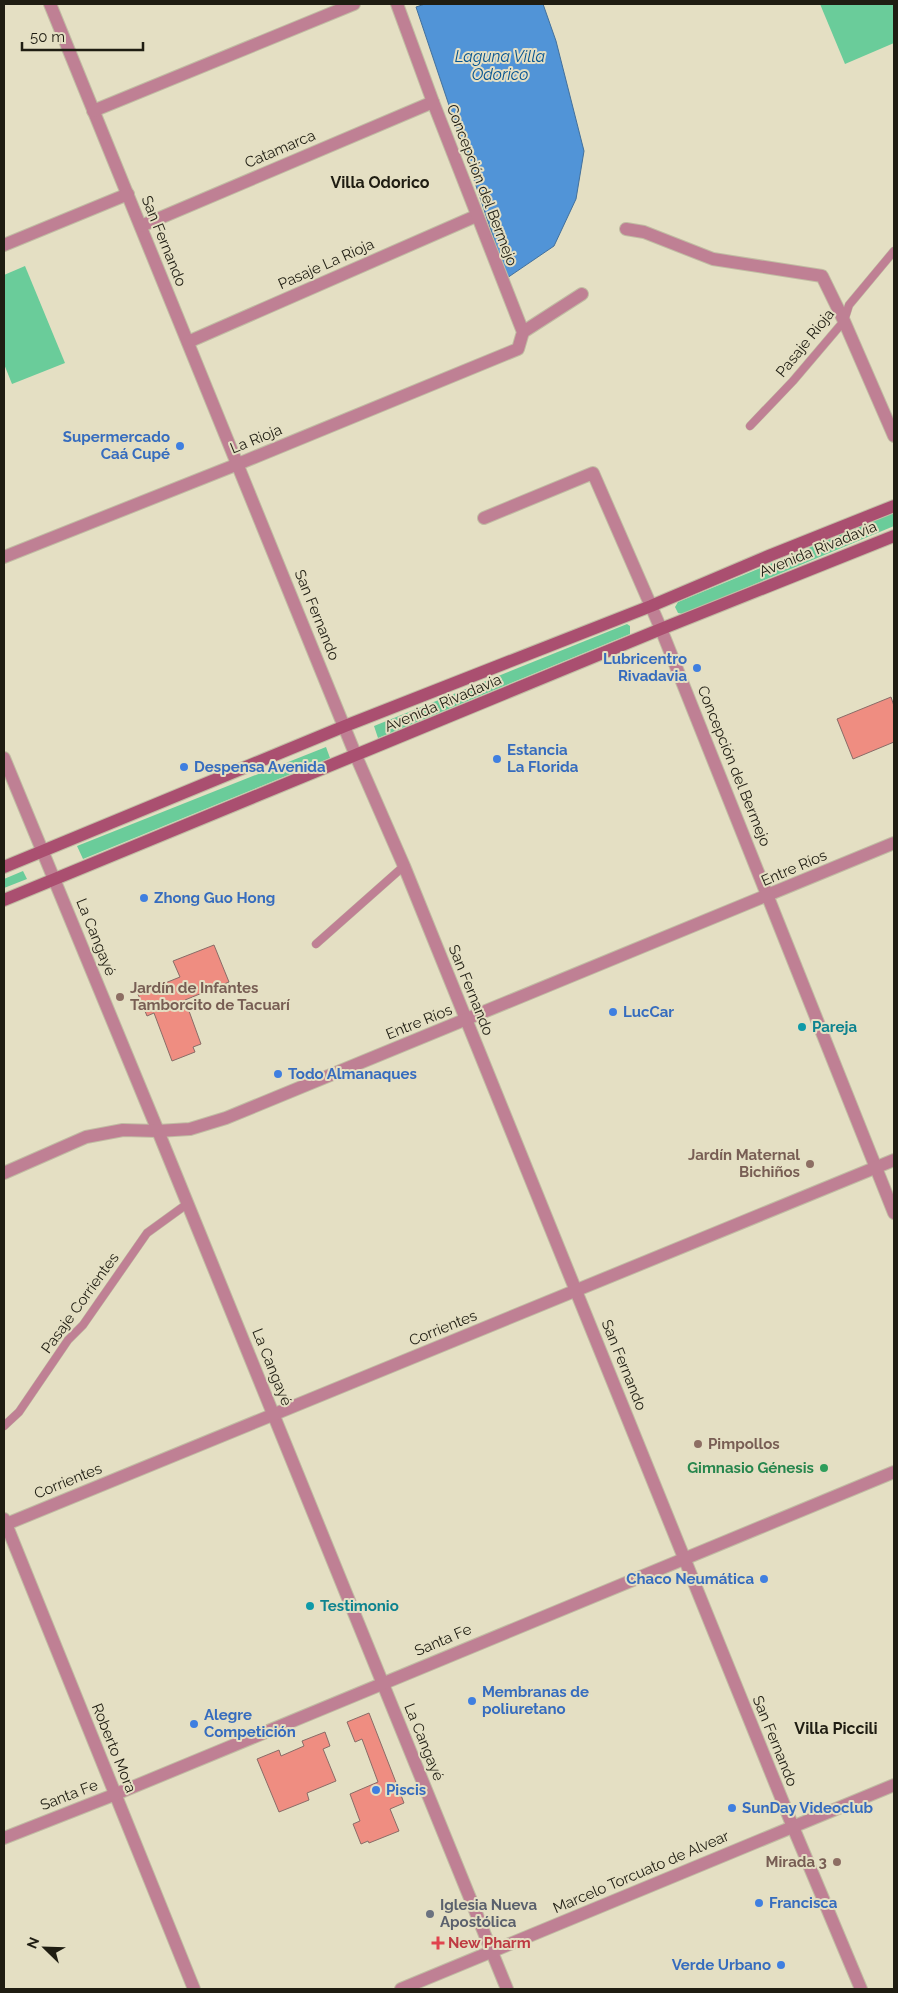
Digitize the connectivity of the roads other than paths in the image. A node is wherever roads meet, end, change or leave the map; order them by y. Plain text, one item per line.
1 (50, 4) edge
2 (354, 4) edge
3 (397, 4) edge
4 (432, 102) junction
5 (94, 111) junction
6 (128, 194) junction
7 (476, 216) junction
8 (140, 226) junction
9 (626, 229) dead end
10 (4, 245) edge
11 (894, 251) edge
12 (582, 294) dead end
13 (844, 322) junction
14 (522, 332) junction
15 (188, 342) junction
16 (750, 426) dead end
17 (894, 436) edge
18 (238, 464) junction
19 (894, 506) edge
20 (484, 518) dead end
21 (894, 536) edge
22 (4, 556) edge
23 (651, 606) junction
24 (661, 629) junction
25 (345, 726) junction
26 (356, 756) junction
27 (4, 758) edge
28 (894, 844) edge
29 (43, 851) junction
30 (404, 866) junction
31 (4, 867) edge
32 (55, 880) junction
33 (769, 896) junction
34 (4, 900) edge
35 (316, 944) dead end
36 (465, 1020) junction
37 (158, 1131) junction
38 (894, 1160) edge
39 (876, 1168) junction
40 (4, 1173) edge
41 (187, 1204) junction
42 (894, 1213) edge
43 (577, 1292) junction
44 (273, 1414) junction
45 (4, 1426) edge
46 (894, 1472) edge
47 (4, 1523) edge
48 (683, 1558) junction
49 (382, 1683) junction
50 (894, 1785) edge
51 (116, 1794) junction
52 (792, 1827) junction
53 (4, 1838) edge
54 (492, 1952) junction
55 (194, 1989) edge
56 (401, 1989) edge
57 (507, 1989) edge
58 (861, 1989) edge

1 - 5 street, San Fernando
2 - 5 street
3 - 4 street, Concepción del Bermejo
4 - 7 street, Concepción del Bermejo
4 - 8 street, Catamarca
5 - 6 street, San Fernando
6 - 8 street, San Fernando
6 - 10 street
7 - 14 street, Concepción del Bermejo
7 - 15 street, Pasaje La Rioja
8 - 15 street, San Fernando
9 - 13 street
11 - 13 lane, Pasaje Rioja
12 - 14 street
13 - 16 lane, Pasaje Rioja
13 - 17 street
14 - 18 street, La Rioja
15 - 18 street, San Fernando
18 - 22 street, La Rioja
18 - 25 street, San Fernando
19 - 23 street, Avenida Rivadavia
20 - 23 street, Concepción del Bermejo
21 - 24 street, Avenida Rivadavia
23 - 24 street, Concepción del Bermejo
23 - 25 street, Avenida Rivadavia
24 - 26 street, Avenida Rivadavia
24 - 33 street, Concepción del Bermejo
25 - 26 street, San Fernando
25 - 29 street, Avenida Rivadavia
26 - 30 street, San Fernando
26 - 32 street, Avenida Rivadavia
27 - 29 street, La Cangayé
28 - 33 street, Entre Ríos
29 - 31 street, Avenida Rivadavia
29 - 32 street, La Cangayé
30 - 35 lane
30 - 36 street, San Fernando
32 - 34 street, Avenida Rivadavia
32 - 37 street, La Cangayé
33 - 36 street, Entre Ríos
33 - 39 street, Concepción del Bermejo
36 - 37 street, Entre Ríos
36 - 43 street, San Fernando
37 - 40 street, Entre Ríos
37 - 41 street, La Cangayé
38 - 39 street, Corrientes
39 - 42 street, Concepción del Bermejo
39 - 43 street, Corrientes
41 - 44 street, La Cangayé
41 - 45 lane, Pasaje Corrientes
43 - 44 street, Corrientes
43 - 48 street, San Fernando
44 - 47 street, Corrientes
44 - 49 street, La Cangayé
46 - 48 street, Santa Fe
47 - 51 street, Roberto Mora
48 - 49 street, Santa Fe
48 - 52 street, San Fernando
49 - 51 street, Santa Fe
49 - 54 street, La Cangayé
50 - 52 street, Marcelo Torcuato de Alvear
51 - 53 street, Santa Fe
51 - 55 street, Roberto Mora
52 - 54 street, Marcelo Torcuato de Alvear
52 - 58 street, San Fernando
54 - 56 street, Marcelo Torcuato de Alvear
54 - 57 street, La Cangayé

